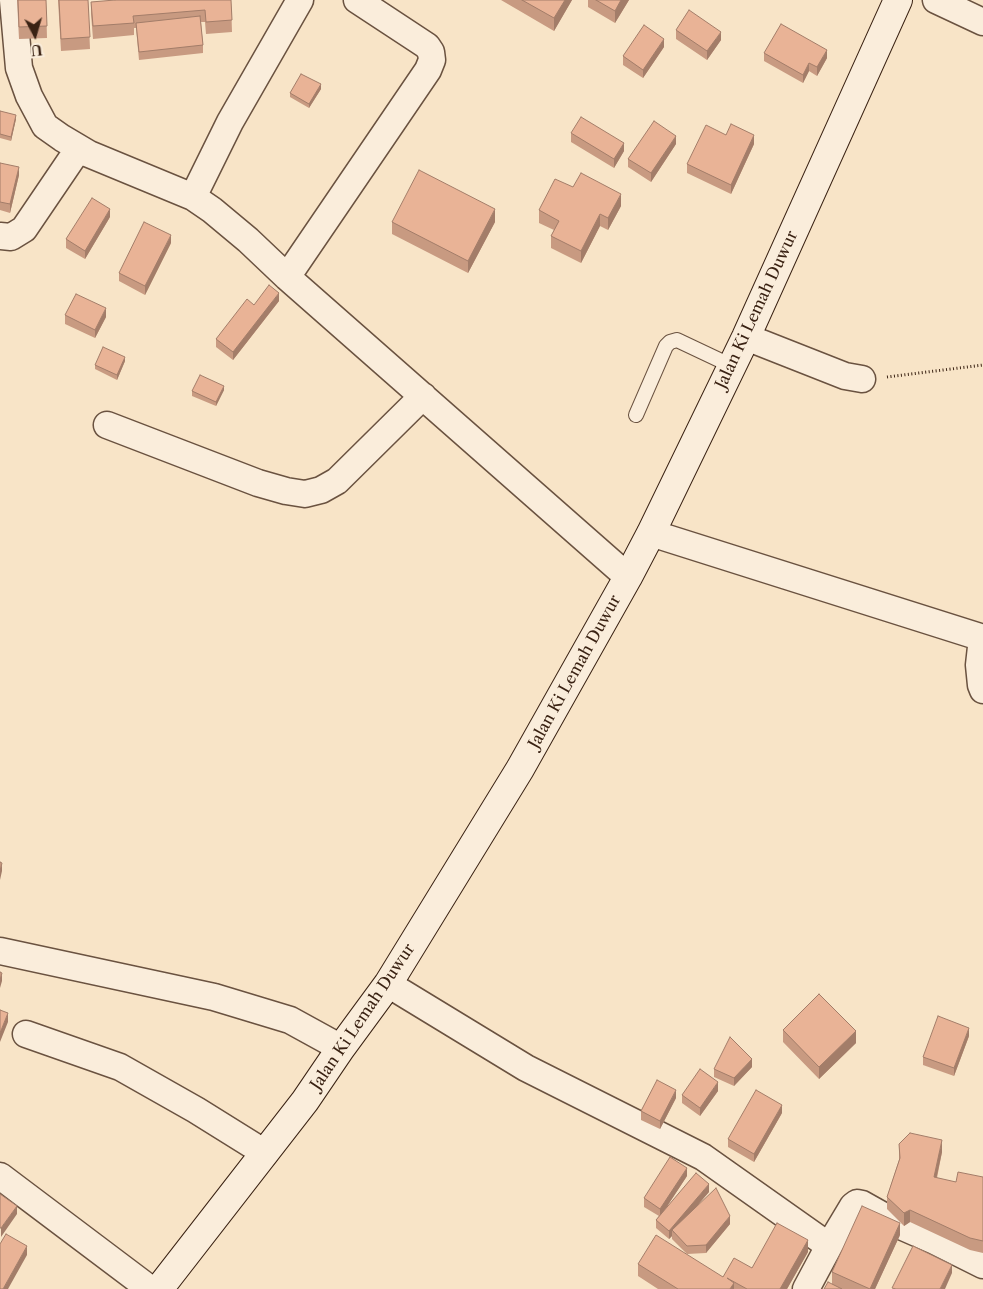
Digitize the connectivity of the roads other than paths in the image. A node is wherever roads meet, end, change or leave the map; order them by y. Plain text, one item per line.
1 (13, 0) edge
2 (300, 0) edge
3 (357, 0) edge
4 (898, 0) edge
5 (936, 0) edge
6 (983, 22) edge
7 (79, 148) junction
8 (193, 197) junction
9 (0, 236) edge
10 (286, 277) junction
11 (746, 337) junction
12 (732, 366) junction
13 (862, 379) road end
14 (423, 396) junction
15 (636, 415) dead end
16 (107, 425) dead end
17 (651, 533) junction
18 (628, 577) junction
19 (982, 638) edge
20 (983, 690) edge
21 (0, 951) edge
22 (388, 984) junction
23 (26, 1034) dead end
24 (341, 1048) junction
25 (265, 1153) junction
26 (0, 1176) edge
27 (829, 1246) junction
28 (983, 1265) edge
29 (150, 1289) edge
30 (158, 1289) edge
31 (806, 1289) edge

1 - 7 street
2 - 8 street
3 - 10 street
4 - 11 main road, Jalan Ki Lemah Duwur
5 - 6 street
7 - 8 street
7 - 9 street
8 - 10 street
10 - 14 street
11 - 12 main road, Jalan Ki Lemah Duwur
11 - 13 street
12 - 15 lane
12 - 17 main road, Jalan Ki Lemah Duwur
14 - 16 street
14 - 18 street
17 - 18 main road, Jalan Ki Lemah Duwur
17 - 19 street
18 - 22 main road, Jalan Ki Lemah Duwur
19 - 20 street
21 - 24 street
22 - 24 main road, Jalan Ki Lemah Duwur
22 - 27 street
23 - 25 street
24 - 25 main road, Jalan Ki Lemah Duwur
25 - 30 main road, Jalan Ki Lemah Duwur
26 - 29 street
27 - 28 street
27 - 31 street

